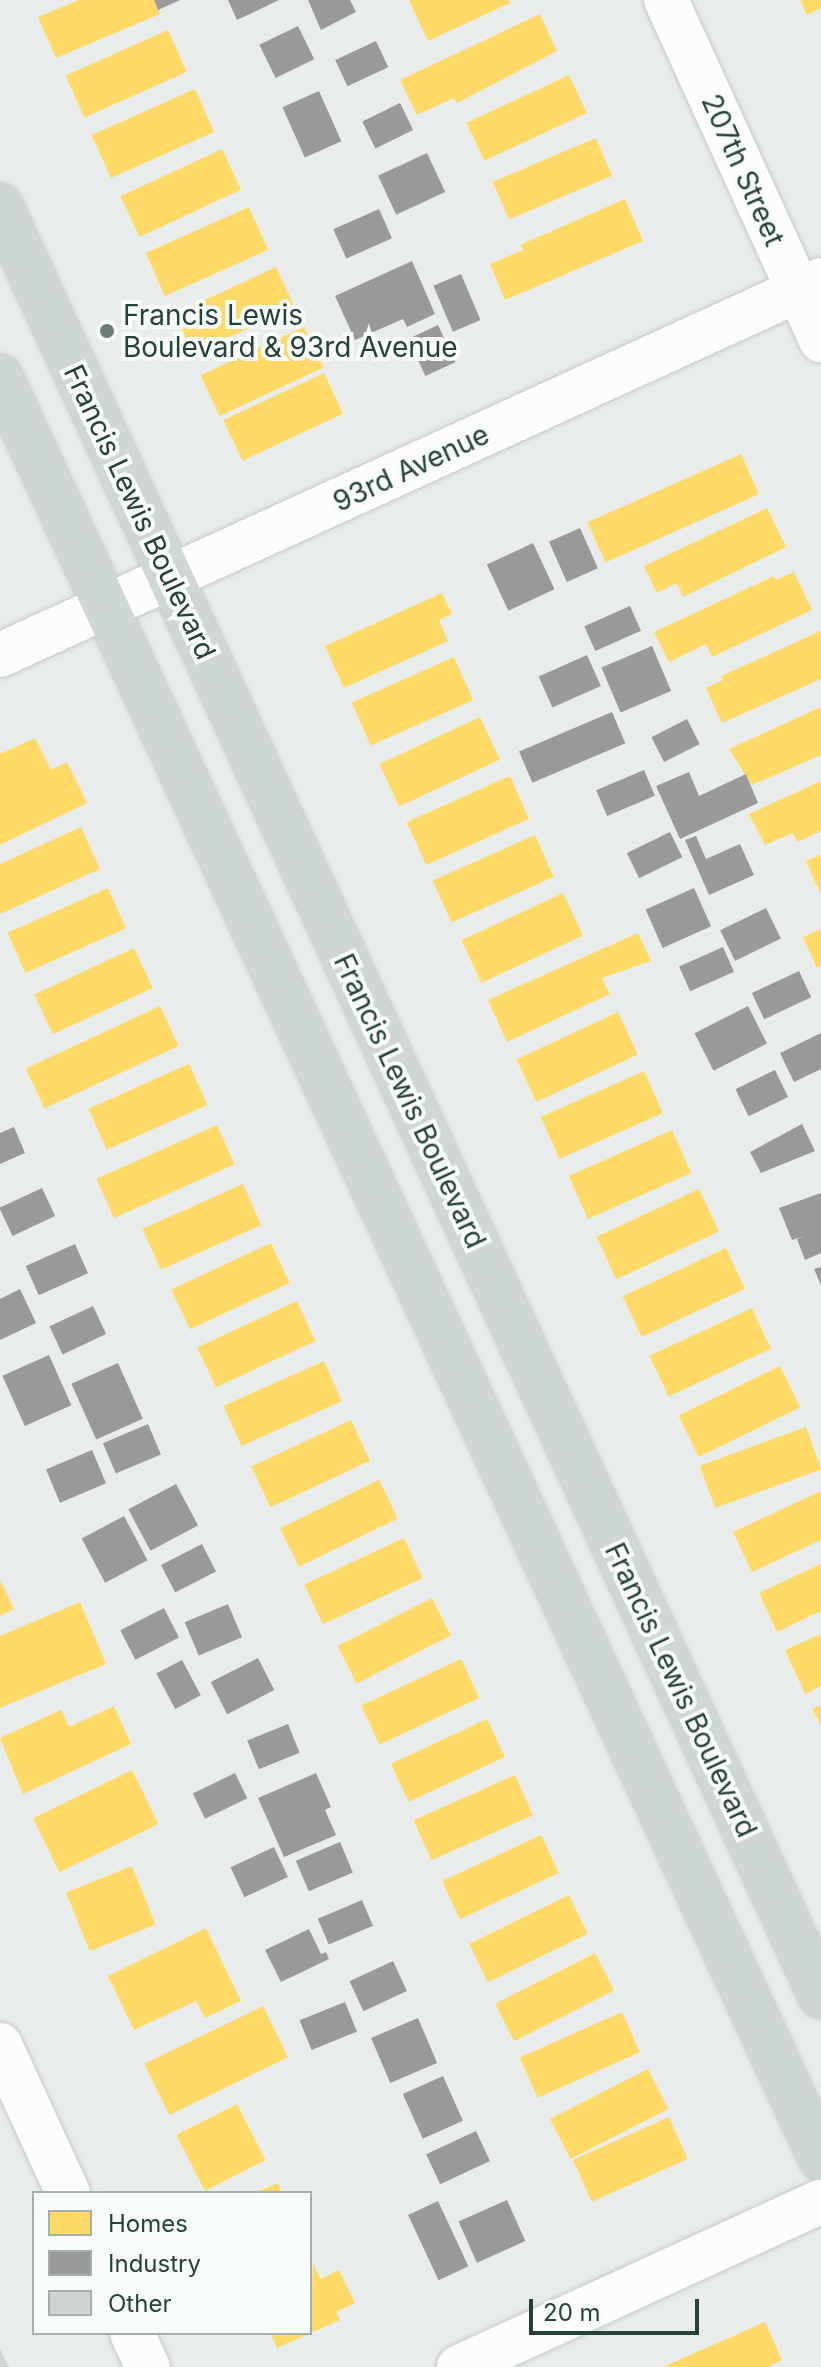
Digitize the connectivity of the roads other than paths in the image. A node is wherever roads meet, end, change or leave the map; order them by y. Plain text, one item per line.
1 (666, 0) edge
2 (0, 206) edge
3 (810, 285) edge
4 (821, 340) edge
5 (0, 377) edge
6 (170, 577) junction
7 (105, 608) junction
8 (0, 655) edge
9 (821, 1996) edge
10 (0, 2045) edge
11 (821, 2158) edge
12 (67, 2191) edge
13 (821, 2201) edge
14 (133, 2335) edge
15 (148, 2367) edge
16 (459, 2367) edge

1 - 3 street, 207th Street
2 - 6 main road, Francis Lewis Boulevard
3 - 4 street, 207th Street
3 - 6 street, 93rd Avenue
5 - 7 main road
6 - 7 street, 93rd Avenue
6 - 9 main road, Francis Lewis Boulevard
7 - 8 street, 93rd Avenue
7 - 11 main road
10 - 12 street
13 - 16 street
14 - 15 street

